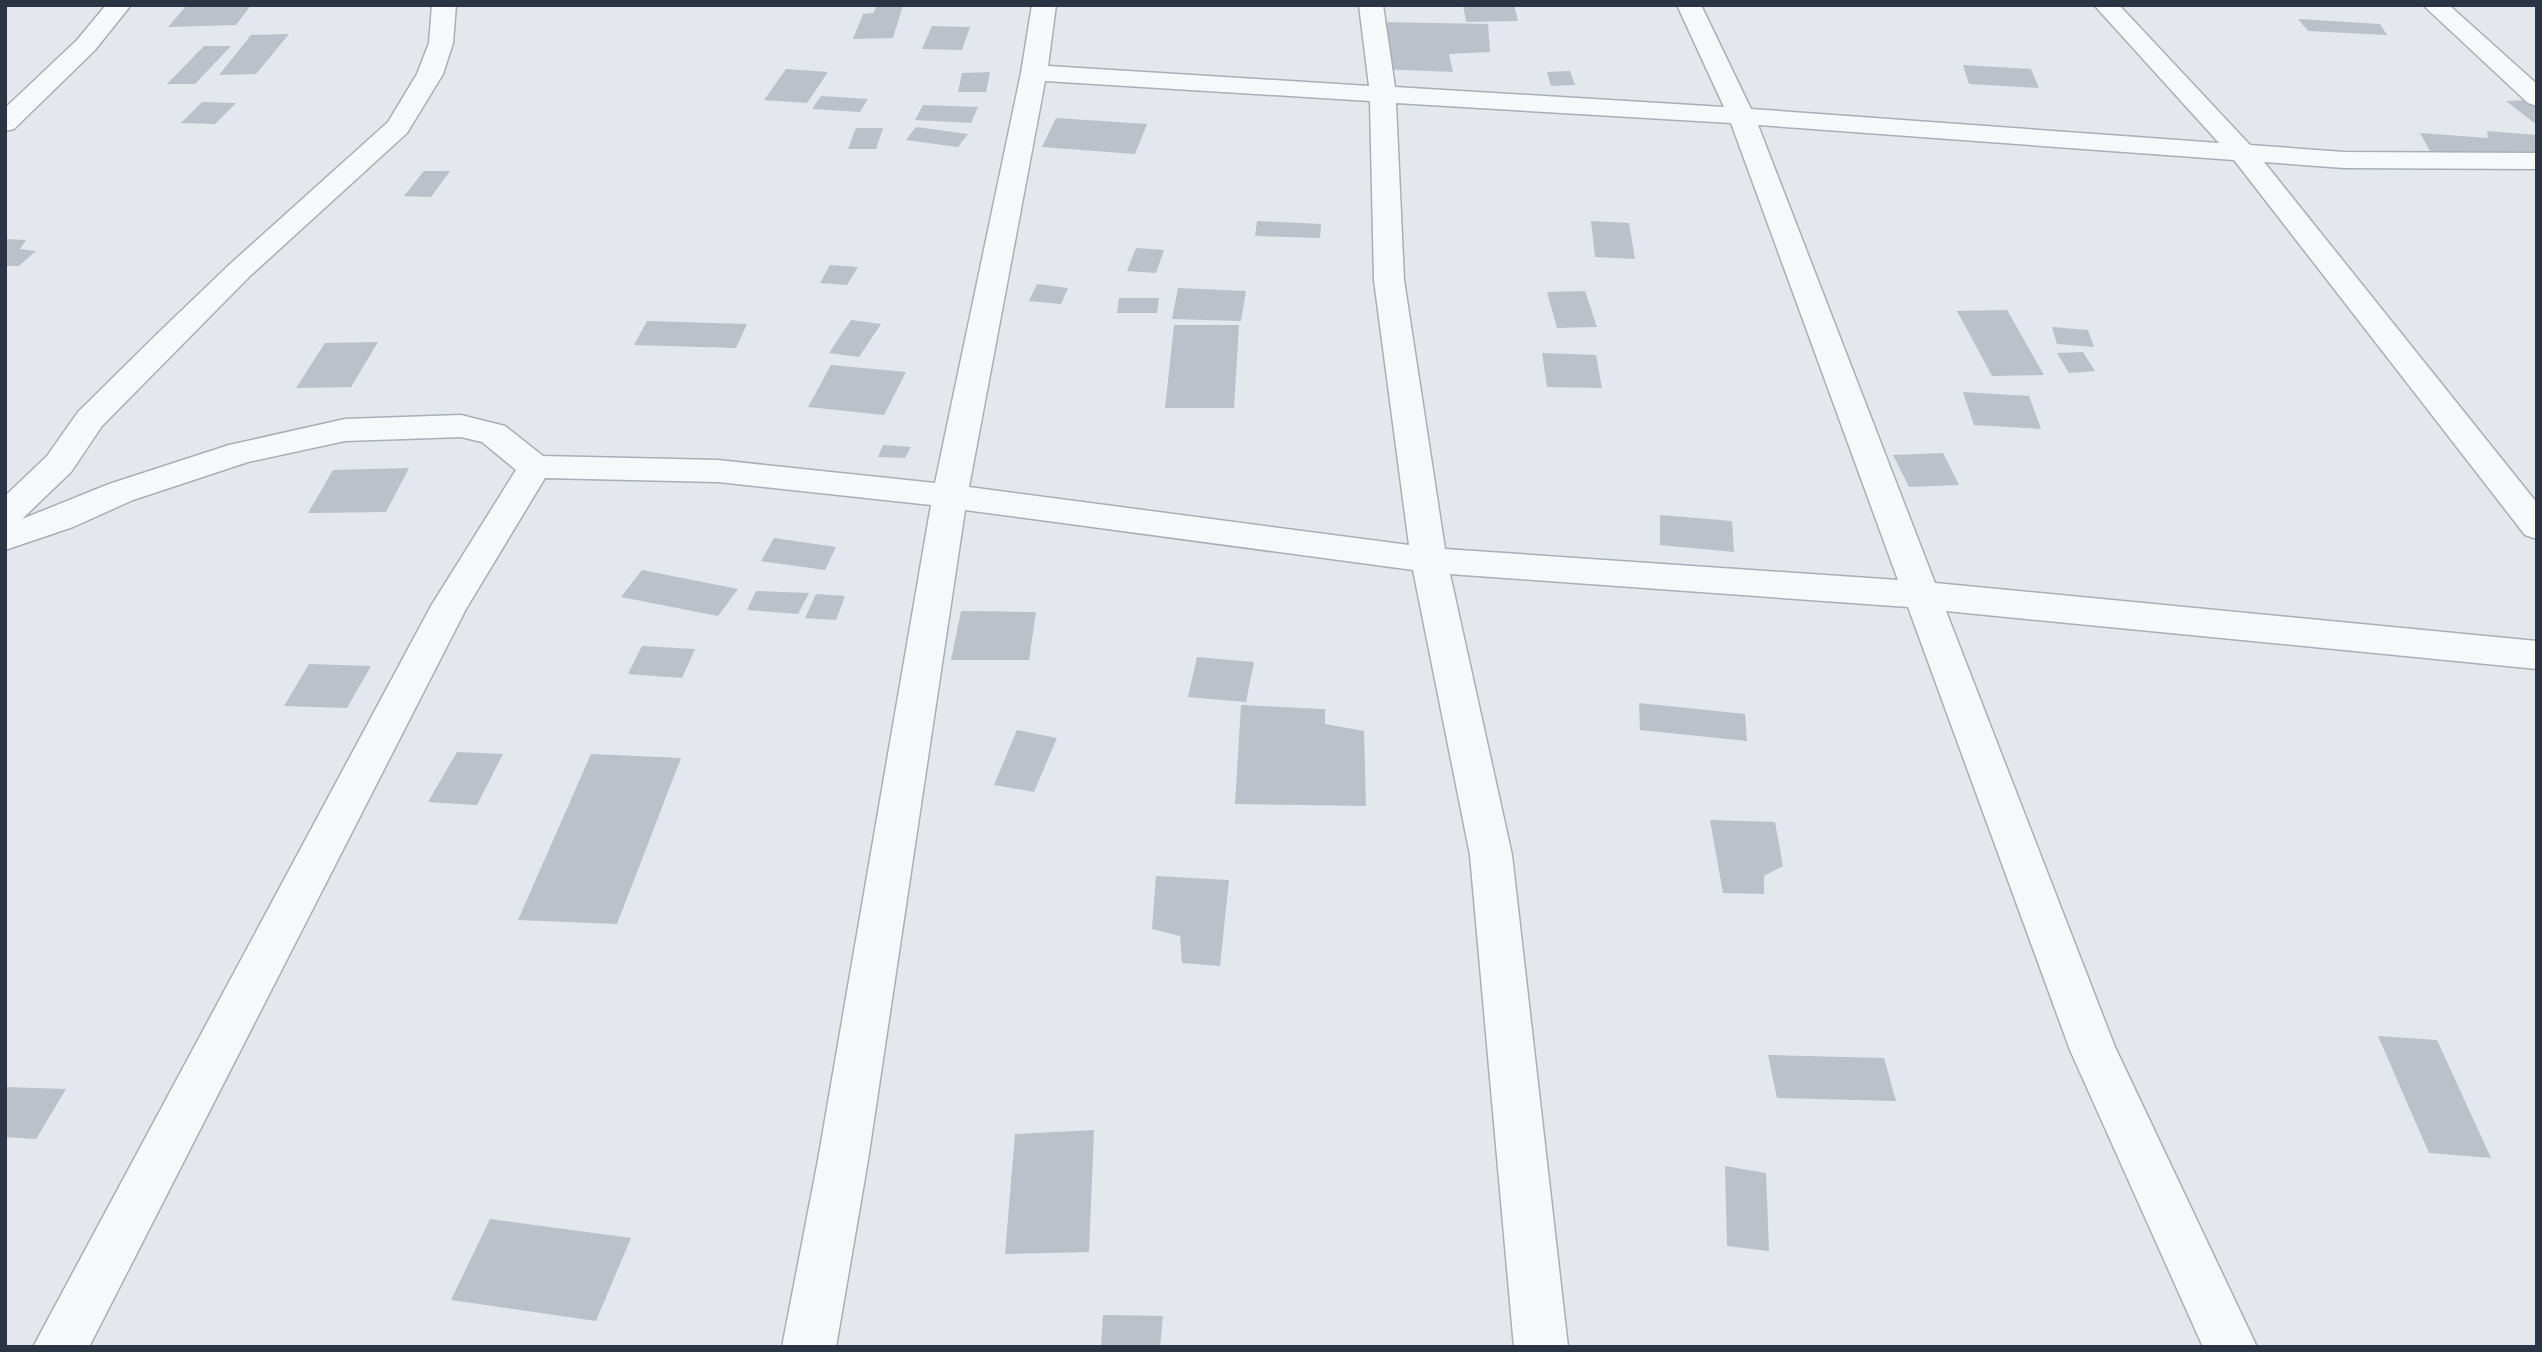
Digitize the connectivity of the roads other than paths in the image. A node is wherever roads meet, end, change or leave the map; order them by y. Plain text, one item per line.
1 (119, 5) edge
2 (444, 5) edge
3 (1044, 5) edge
4 (1371, 5) edge
5 (1689, 5) edge
6 (2106, 5) edge
7 (2435, 5) edge
8 (1034, 73) junction
9 (1383, 93) junction
10 (2537, 98) edge
11 (1741, 116) junction
12 (5, 123) edge
13 (2242, 152) junction
14 (2537, 161) edge
15 (535, 467) junction
16 (950, 496) junction
17 (5, 516) edge
18 (2537, 527) edge
19 (5, 538) edge
20 (1429, 561) junction
21 (1920, 595) junction
22 (2537, 654) edge
23 (60, 1347) edge
24 (809, 1347) edge
25 (1541, 1347) edge
26 (2231, 1347) edge

1 - 12 street
2 - 17 street
3 - 8 street
4 - 9 street
5 - 11 street
6 - 13 street
7 - 10 street
8 - 9 street
8 - 16 street
9 - 11 street
9 - 20 street
11 - 13 street
11 - 21 street
13 - 14 street
13 - 18 street
15 - 16 street
15 - 19 street
15 - 23 street
16 - 20 street
16 - 24 street
20 - 21 street
20 - 25 street
21 - 22 street
21 - 26 street

